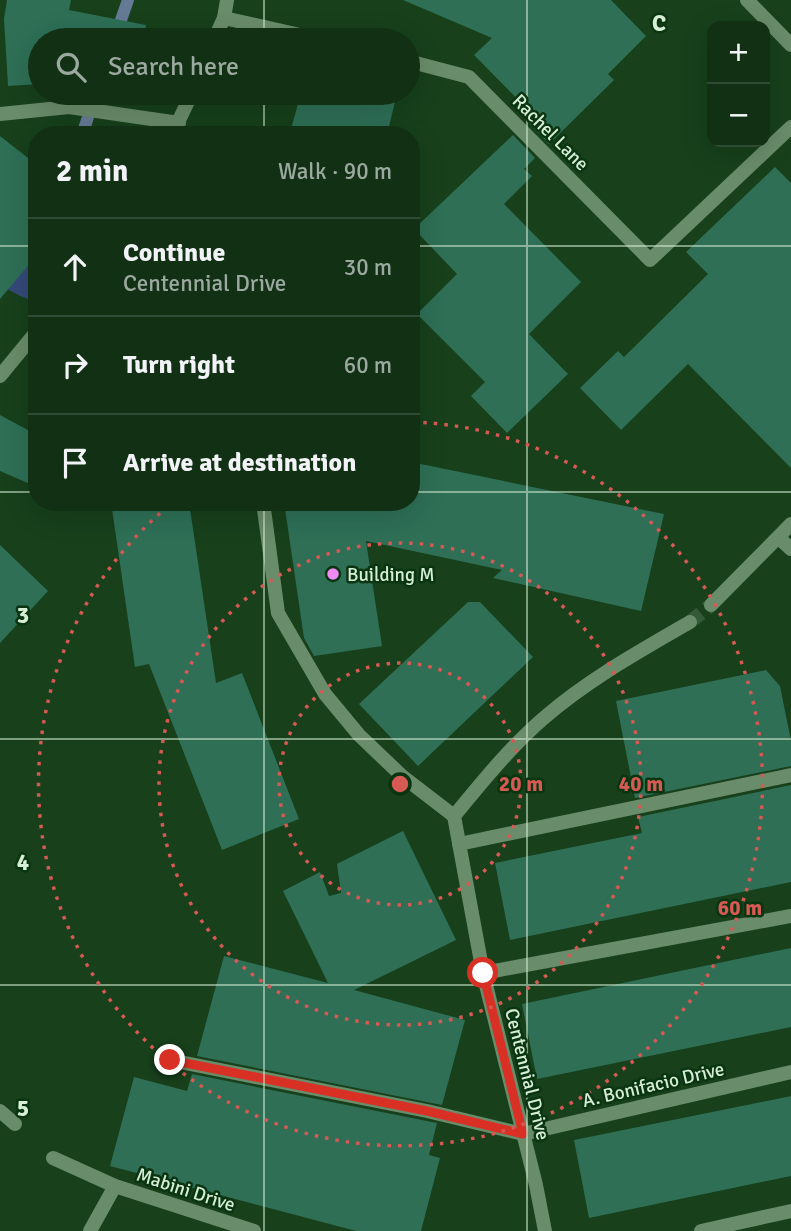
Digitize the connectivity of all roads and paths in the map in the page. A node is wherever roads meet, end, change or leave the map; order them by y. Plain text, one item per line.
1 (227, 0) edge
2 (747, 0) edge
3 (224, 18) junction
4 (219, 28) edge
5 (269, 28) edge
6 (791, 45) edge
7 (420, 64) edge
8 (187, 105) edge
9 (0, 114) edge
10 (161, 126) edge
11 (177, 126) edge
12 (791, 127) edge
13 (28, 342) edge
14 (0, 376) edge
15 (264, 511) edge
16 (791, 524) edge
17 (779, 538) junction
18 (791, 549) edge
19 (710, 605) tunnel mouth
20 (690, 622) tunnel mouth
21 (791, 775) edge
22 (454, 816) junction
23 (459, 845) junction
24 (791, 916) edge
25 (483, 973) junction
26 (170, 1060) dead end
27 (791, 1072) edge
28 (0, 1111) edge
29 (15, 1124) dead end
30 (523, 1134) junction
31 (54, 1158) dead end
32 (115, 1186) junction
33 (791, 1212) edge
34 (90, 1231) edge
35 (254, 1231) edge
36 (545, 1231) edge
37 (701, 1231) edge

1 - 3 street
2 - 6 street
3 - 4 street
3 - 5 street
7 - 12 street, Rachel Lane
8 - 11 street
9 - 10 street
13 - 14 street
15 - 22 street
16 - 17 street
17 - 18 street
17 - 19 street
20 - 22 street
21 - 23 street
22 - 23 street, Centennial Drive
23 - 25 street, Centennial Drive
24 - 25 street
25 - 30 street, Centennial Drive
26 - 30 street
27 - 30 street, A. Bonifacio Drive
28 - 29 street
30 - 36 street, Centennial Drive
31 - 32 street
32 - 34 street, Mabini Drive
32 - 35 street, Mabini Drive
33 - 37 street

